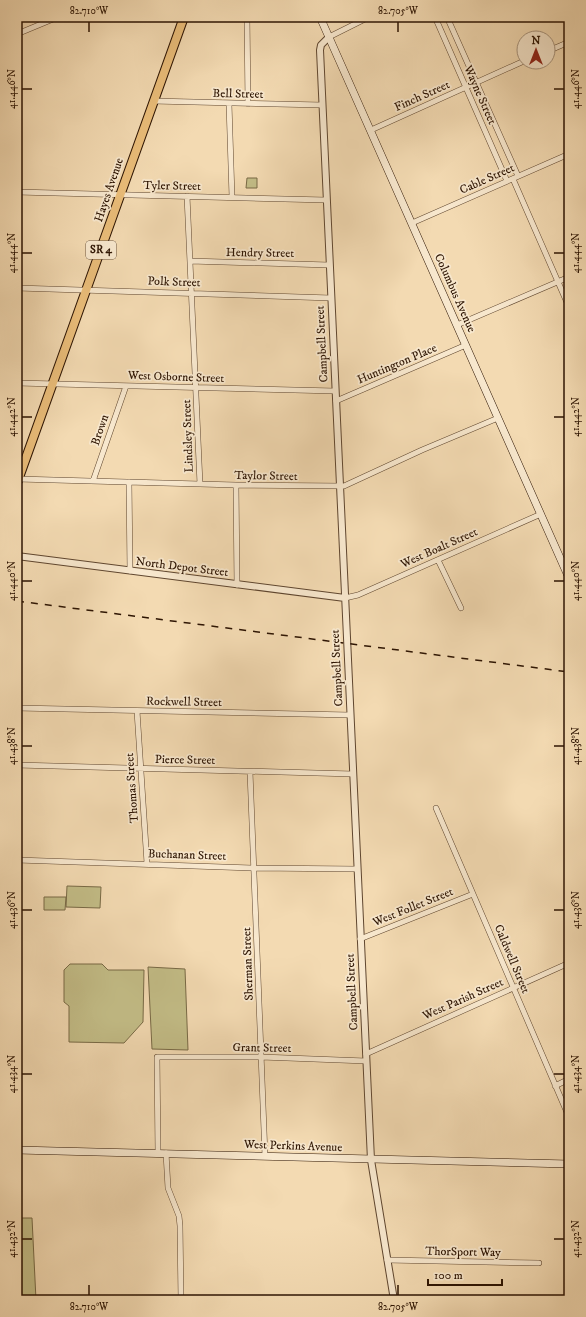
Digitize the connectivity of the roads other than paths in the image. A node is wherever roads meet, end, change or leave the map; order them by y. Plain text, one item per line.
1 (58, 17) edge
2 (184, 17) edge
3 (247, 17) edge
4 (320, 17) edge
5 (369, 17) edge
6 (435, 17) edge
7 (447, 17) edge
8 (17, 34) edge
9 (329, 37) junction
10 (569, 42) edge
11 (556, 48) edge
12 (516, 65) edge
13 (476, 83) junction
14 (466, 88) junction
15 (153, 101) junction
16 (229, 104) junction
17 (248, 104) junction
18 (322, 105) junction
19 (371, 130) junction
20 (569, 154) edge
21 (513, 178) junction
22 (17, 192) edge
23 (120, 194) junction
24 (187, 196) junction
25 (232, 197) junction
26 (326, 200) junction
27 (412, 223) junction
28 (190, 261) junction
29 (329, 265) junction
30 (569, 277) edge
31 (558, 282) junction
32 (17, 288) edge
33 (87, 290) junction
34 (193, 293) junction
35 (331, 298) junction
36 (569, 307) edge
37 (457, 325) junction
38 (466, 345) junction
39 (17, 383) edge
40 (53, 384) junction
41 (126, 386) junction
42 (196, 388) junction
43 (335, 390) junction
44 (336, 401) junction
45 (498, 418) junction
46 (18, 481) edge
47 (93, 481) junction
48 (129, 482) junction
49 (200, 484) junction
50 (236, 485) junction
51 (340, 486) junction
52 (541, 514) junction
53 (17, 556) edge
54 (438, 560) junction
55 (566, 563) edge
56 (130, 571) junction
57 (569, 578) edge
58 (237, 585) junction
59 (345, 598) junction
60 (461, 608) dead end
61 (17, 708) edge
62 (137, 711) junction
63 (350, 715) junction
64 (17, 765) edge
65 (140, 769) junction
66 (250, 772) junction
67 (353, 774) junction
68 (436, 808) dead end
69 (17, 860) edge
70 (147, 864) junction
71 (252, 868) junction
72 (357, 869) junction
73 (473, 894) junction
74 (360, 939) junction
75 (569, 963) edge
76 (514, 988) junction
77 (366, 1054) junction
78 (261, 1057) junction
79 (366, 1061) junction
80 (569, 1080) edge
81 (556, 1086) junction
82 (569, 1117) edge
83 (17, 1150) edge
84 (158, 1153) junction
85 (166, 1153) junction
86 (265, 1156) junction
87 (371, 1160) junction
88 (569, 1164) edge
89 (387, 1260) junction
90 (539, 1263) dead end
91 (181, 1300) edge
92 (394, 1300) edge

1 - 8 street
2 - 15 main road, Hayes Avenue / SR 4
3 - 17 street
4 - 9 main road, Columbus Avenue
5 - 9 street
6 - 14 street, Wayne Street
7 - 13 street, Wayne Street
9 - 18 street, Campbell Street
9 - 19 main road, Columbus Avenue
10 - 11 street
12 - 13 street, Finch Street
13 - 14 street, Finch Street
13 - 21 street, Wayne Street
14 - 19 street, Finch Street
14 - 21 street, Wayne Street
15 - 16 street, Bell Street
15 - 23 main road, Hayes Avenue / SR 4
16 - 17 street, Bell Street
16 - 25 street
17 - 18 street, Bell Street
18 - 26 street, Campbell Street
19 - 27 main road, Columbus Avenue
20 - 21 street, Cable Street
21 - 27 street, Cable Street
21 - 31 street, Wayne Street
22 - 23 street, Tyler Street
23 - 24 street, Tyler Street
23 - 33 main road, Hayes Avenue / SR 4
24 - 25 street, Tyler Street
24 - 28 street, Lindsley Street
25 - 26 street, Tyler Street
26 - 29 street, Campbell Street
27 - 37 main road, Columbus Avenue
28 - 29 street, Hendry Street
28 - 34 street, Lindsley Street
29 - 35 street, Campbell Street
30 - 31 street
31 - 36 street, Wayne Street
31 - 37 street
32 - 33 street, Polk Street
33 - 34 street, Polk Street
33 - 40 main road, Hayes Avenue / SR 4
34 - 35 street, Polk Street
34 - 42 street, Lindsley Street
35 - 43 street, Campbell Street
37 - 38 main road, Columbus Avenue
38 - 44 street, Huntington Place
38 - 45 main road, Columbus Avenue
39 - 40 street, West Osborne Street
40 - 41 street, West Osborne Street
40 - 46 main road, Hayes Avenue / SR 4
41 - 42 street, West Osborne Street
41 - 47 street, Brown
42 - 43 street, West Osborne Street
42 - 49 street, Lindsley Street
43 - 44 street, Campbell Street
44 - 51 street, Campbell Street
45 - 51 street, Taylor Street
45 - 52 main road, Columbus Avenue
46 - 47 street, Taylor Street
47 - 48 street, Taylor Street
48 - 49 street, Taylor Street
48 - 56 street
49 - 50 street, Taylor Street
50 - 51 street, Taylor Street
50 - 58 street
51 - 59 street, Campbell Street
52 - 54 street, West Boalt Street
52 - 55 main road, Columbus Avenue
53 - 56 street, North Depot Street
54 - 59 street, West Boalt Street
54 - 60 street
55 - 57 main road, Columbus Avenue
56 - 58 street, North Depot Street
58 - 59 street, North Depot Street
59 - 63 street, Campbell Street
61 - 62 street, Rockwell Street
62 - 63 street, Rockwell Street
62 - 65 street, Thomas Street
63 - 67 street, Campbell Street
64 - 65 street, Pierce Street
65 - 66 street, Pierce Street
65 - 70 street, Thomas Street
66 - 67 street, Pierce Street
66 - 71 street, Sherman Street
67 - 72 street, Campbell Street
68 - 73 street, Caldwell Street
69 - 70 street, Buchanan Street
70 - 71 street, Buchanan Street
71 - 72 street, Buchanan Street
71 - 78 street, Sherman Street
72 - 74 street, Campbell Street
73 - 74 street, West Follet Street
73 - 76 street, Caldwell Street
74 - 77 street, Campbell Street
75 - 76 street, West Parish Street
76 - 77 street, West Parish Street
76 - 81 street, Caldwell Street
77 - 79 street, Campbell Street
78 - 79 street, Grant Street
78 - 84 street, Grant Street
78 - 86 street, Sherman Street
79 - 87 street, Campbell Street
80 - 81 street
81 - 82 street, Caldwell Street
83 - 84 main road, West Perkins Avenue
84 - 85 main road, West Perkins Avenue
85 - 86 main road, West Perkins Avenue
85 - 91 street
86 - 87 main road, West Perkins Avenue
87 - 88 main road, West Perkins Avenue
87 - 89 street, Campbell Street
89 - 90 street, ThorSport Way
89 - 92 street, Campbell Street

